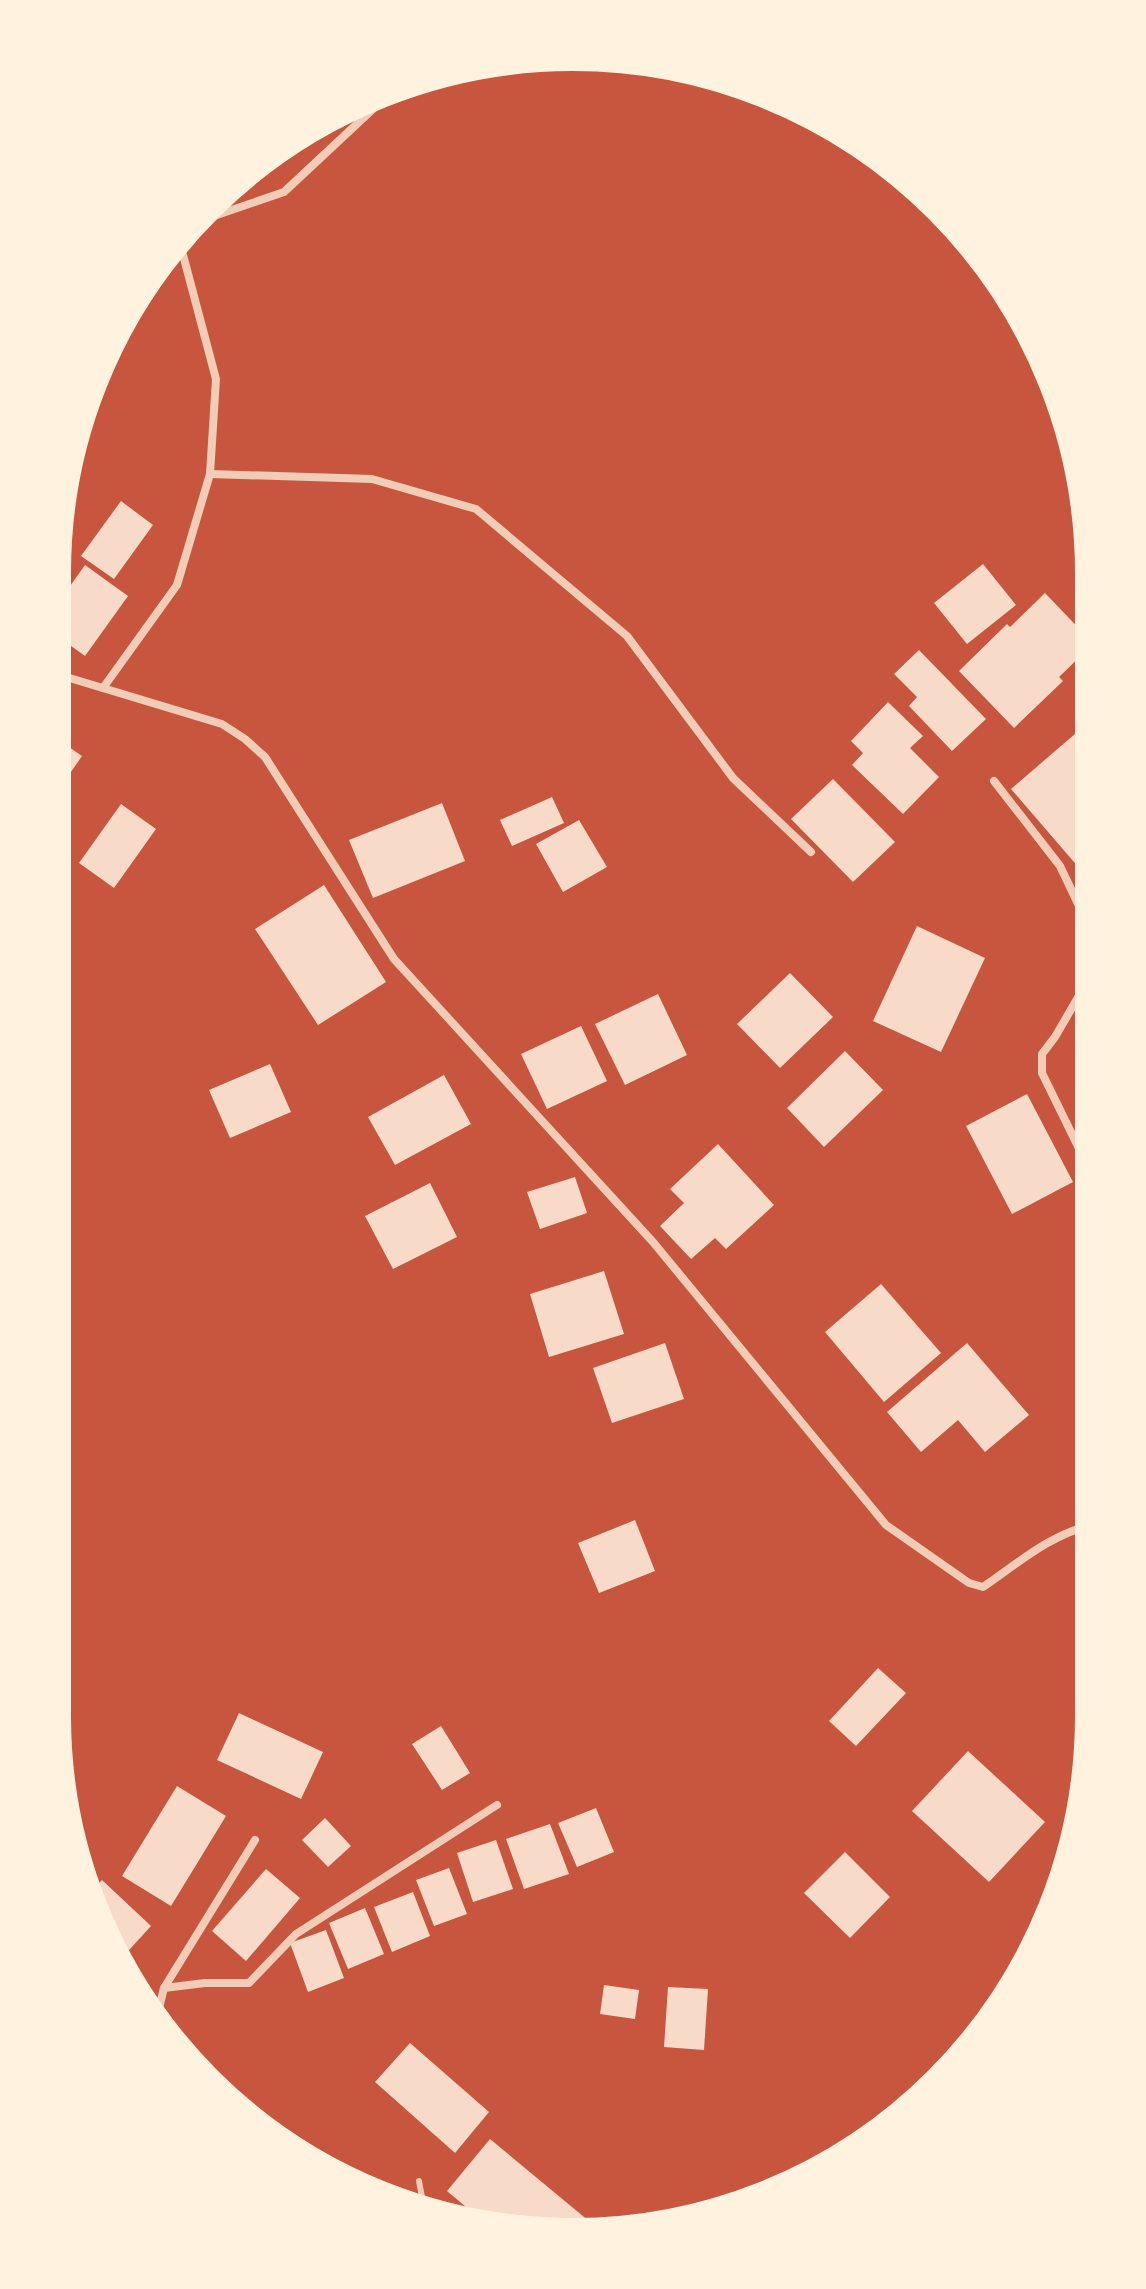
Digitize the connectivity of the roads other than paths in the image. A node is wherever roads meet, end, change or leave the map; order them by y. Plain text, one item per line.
1 (376, 106) edge
2 (211, 217) edge
3 (182, 251) edge
4 (210, 474) junction
5 (66, 677) edge
6 (103, 688) junction
7 (994, 781) dead end
8 (811, 852) dead end
9 (1080, 908) edge
10 (1080, 994) edge
11 (1080, 1151) edge
12 (1080, 1528) edge
13 (497, 1805) dead end
14 (255, 1840) dead end
15 (164, 1988) junction
16 (159, 2009) edge
17 (419, 2181) dead end
18 (423, 2200) edge

1 - 2 street
3 - 4 street
4 - 6 street
4 - 8 street
5 - 6 street
6 - 12 street
7 - 9 street
10 - 11 street
13 - 15 street
14 - 15 street
15 - 16 street
17 - 18 lane

